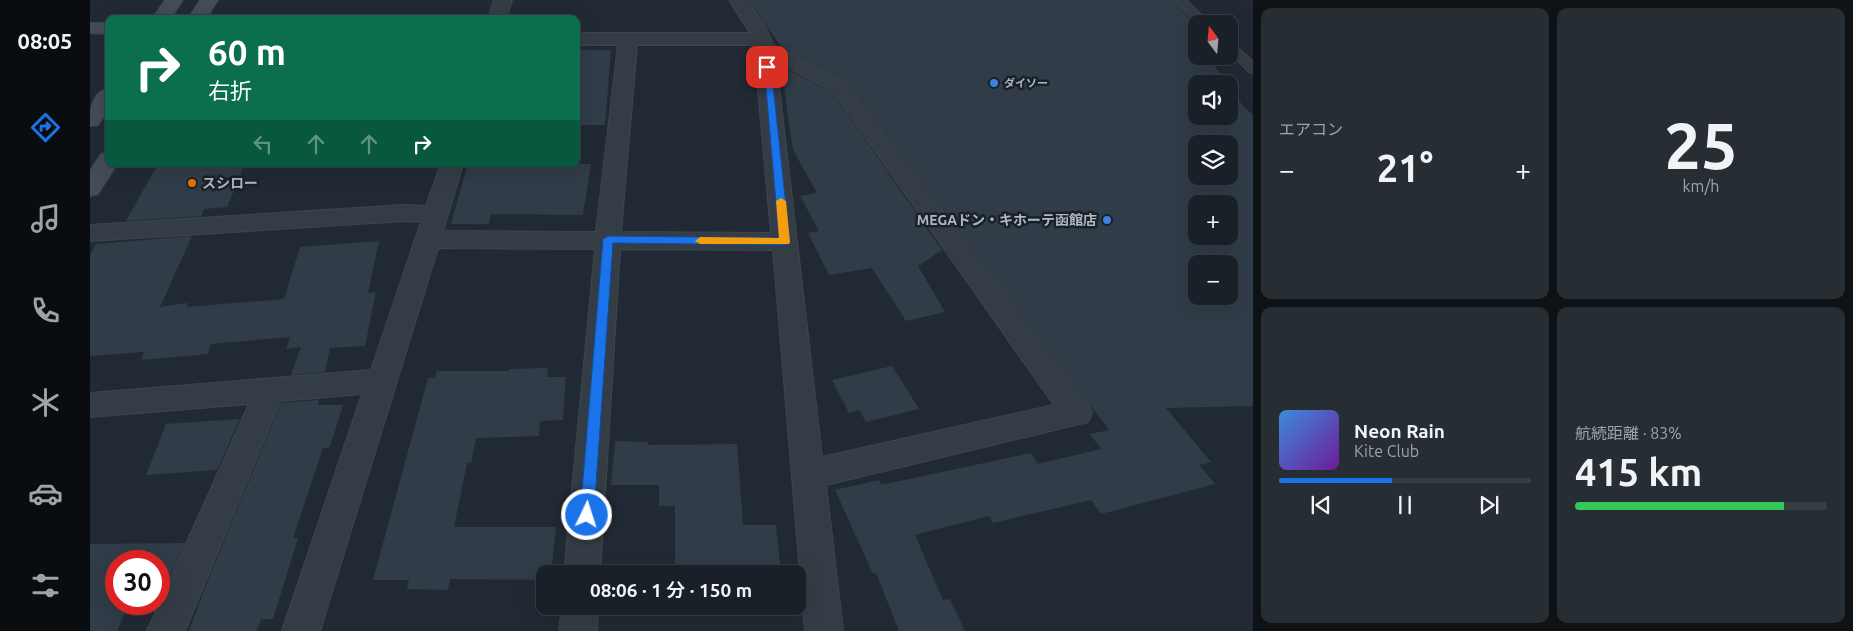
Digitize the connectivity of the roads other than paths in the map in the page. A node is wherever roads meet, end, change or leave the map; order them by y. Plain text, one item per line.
1 (174, 0) edge
2 (209, 0) edge
3 (503, 0) edge
4 (738, 0) edge
5 (1180, 0) edge
6 (164, 15) edge
7 (200, 15) edge
8 (497, 15) edge
9 (1196, 15) edge
10 (90, 28) edge
11 (105, 29) edge
12 (628, 38) junction
13 (580, 39) edge
14 (763, 43) junction
15 (1238, 54) edge
16 (1251, 65) edge
17 (105, 99) edge
18 (90, 120) edge
19 (105, 165) edge
20 (451, 167) edge
21 (90, 189) edge
22 (433, 227) junction
23 (90, 233) edge
24 (608, 239) junction
25 (785, 242) junction
26 (381, 381) junction
27 (270, 390) junction
28 (90, 405) edge
29 (808, 475) junction
30 (583, 565) edge
31 (579, 615) edge
32 (166, 631) edge
33 (301, 631) edge
34 (578, 631) edge
35 (824, 631) edge

1 - 6 main road
2 - 7 main road
3 - 8 street
4 - 14 street
5 - 9 lane
10 - 11 main road
12 - 13 street
12 - 14 street
12 - 24 street
14 - 25 street
14 - 29 street
15 - 16 lane
17 - 18 main road
19 - 21 main road
20 - 22 street
22 - 23 street
22 - 24 street
22 - 26 street
24 - 25 street
24 - 30 street
25 - 29 street
26 - 27 street
26 - 33 street
27 - 28 street
27 - 32 street
29 - 35 street
31 - 34 street

